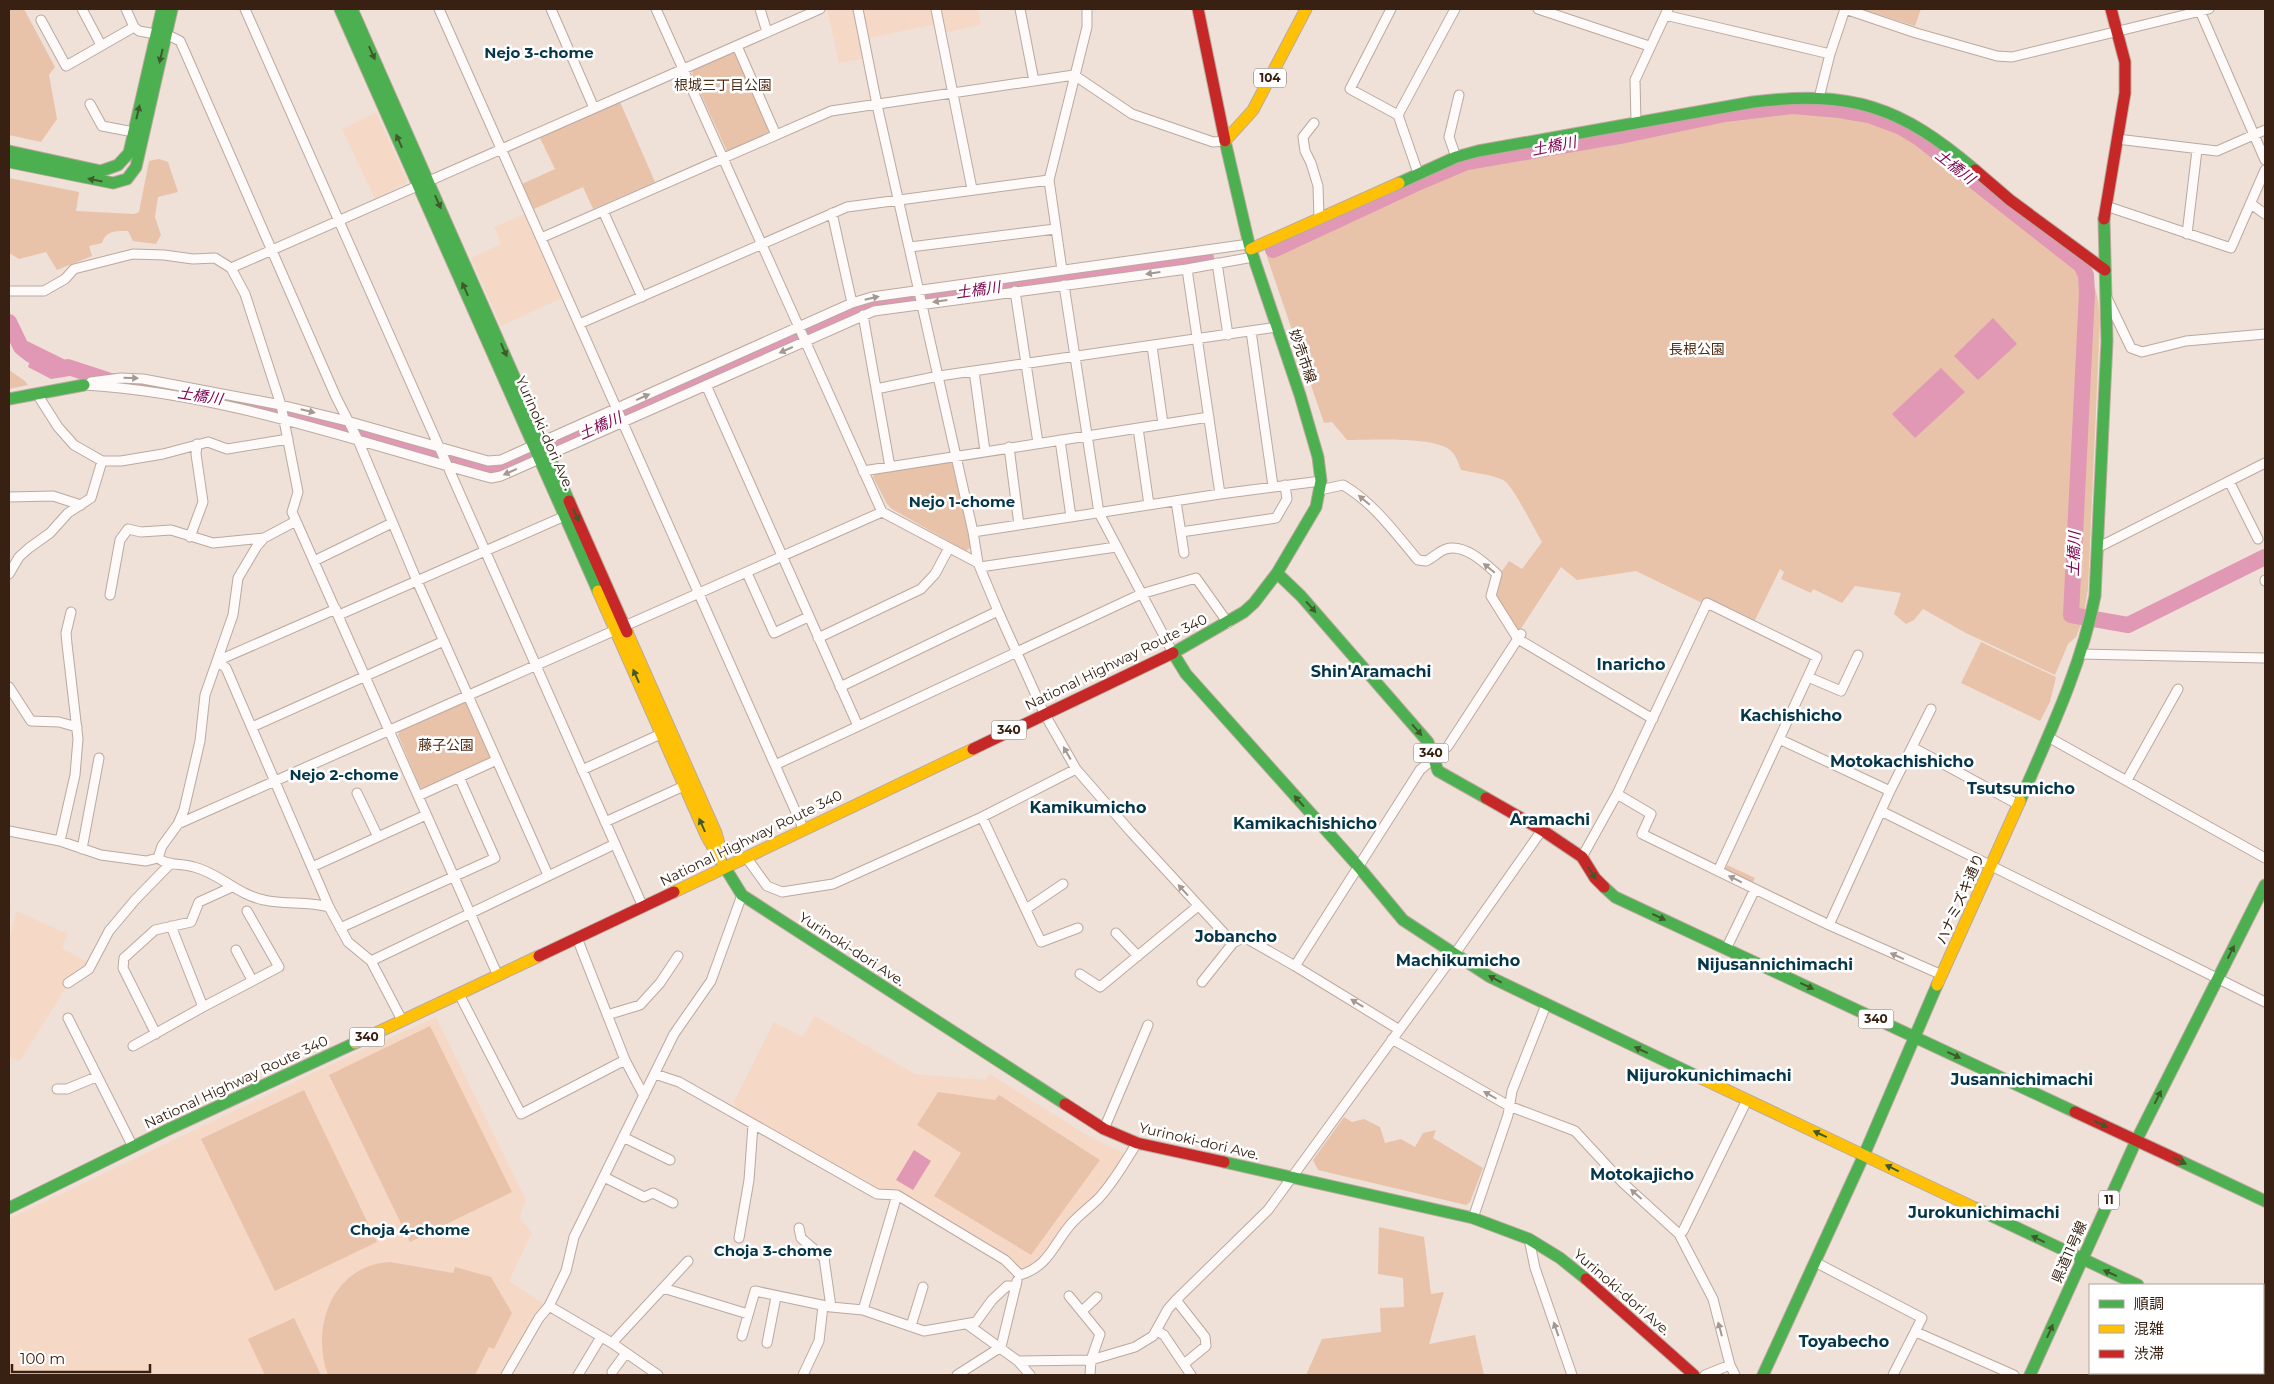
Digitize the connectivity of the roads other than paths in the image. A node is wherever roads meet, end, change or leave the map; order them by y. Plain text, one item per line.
1 (82, 9) edge
2 (126, 9) edge
3 (162, 9) edge
4 (172, 9) edge
5 (245, 9) edge
6 (340, 9) edge
7 (352, 9) edge
8 (440, 9) edge
9 (551, 9) edge
10 (656, 9) edge
11 (760, 9) edge
12 (820, 9) edge
13 (858, 9) edge
14 (936, 9) edge
15 (1020, 9) edge
16 (1087, 9) edge
17 (1198, 9) edge
18 (1306, 9) edge
19 (1390, 9) edge
20 (1455, 9) edge
21 (1541, 9) edge
22 (1845, 9) edge
23 (2111, 9) edge
24 (2210, 9) edge
25 (1667, 12) edge
26 (2200, 12) junction
27 (41, 20) dead end
28 (134, 27) junction
29 (768, 32) junction
30 (2118, 32) junction
31 (161, 35) junction
32 (101, 45) junction
33 (736, 46) junction
34 (1649, 46) junction
35 (1830, 54) junction
36 (683, 70) junction
37 (1074, 76) junction
38 (1034, 81) junction
39 (953, 93) junction
40 (1459, 95) dead end
41 (1819, 98) junction
42 (90, 104) dead end
43 (877, 105) junction
44 (594, 108) junction
45 (1398, 115) junction
46 (1636, 122) junction
47 (1314, 123) dead end
48 (2265, 130) edge
49 (139, 133) junction
50 (776, 135) junction
51 (2254, 136) junction
52 (2117, 139) junction
53 (1225, 141) junction
54 (501, 149) junction
55 (2197, 150) junction
56 (9, 151) edge
57 (1456, 157) junction
58 (723, 158) junction
59 (2265, 160) edge
60 (9, 162) edge
61 (2265, 170) edge
62 (1418, 173) junction
63 (1049, 180) junction
64 (424, 183) junction
65 (972, 189) junction
66 (899, 200) junction
67 (2251, 204) junction
68 (2106, 206) junction
69 (603, 211) junction
70 (832, 213) junction
71 (2265, 214) edge
72 (1318, 218) junction
73 (339, 220) junction
74 (1055, 229) junction
75 (2187, 234) junction
76 (541, 238) junction
77 (762, 244) junction
78 (910, 247) junction
79 (272, 250) junction
80 (1251, 250) junction
81 (1217, 263) junction
82 (232, 268) junction
83 (1187, 269) junction
84 (1062, 270) junction
85 (2105, 270) junction
86 (1064, 285) junction
87 (920, 290) junction
88 (9, 291) edge
89 (1015, 292) junction
90 (642, 297) junction
91 (2107, 297) junction
92 (852, 303) junction
93 (922, 304) junction
94 (863, 315) junction
95 (579, 324) junction
96 (1277, 327) junction
97 (800, 328) junction
98 (1251, 331) junction
99 (1228, 335) junction
100 (2264, 335) edge
101 (1198, 340) junction
102 (806, 341) junction
103 (1152, 346) junction
104 (1076, 357) junction
105 (1025, 364) junction
106 (974, 371) junction
107 (938, 376) junction
108 (84, 385) junction
109 (706, 385) junction
110 (876, 389) junction
111 (37, 394) junction
112 (9, 400) edge
113 (281, 405) junction
114 (617, 409) junction
115 (1209, 417) junction
116 (284, 418) junction
117 (347, 421) junction
118 (623, 422) junction
119 (1163, 424) junction
120 (1138, 428) junction
121 (1086, 436) junction
122 (288, 439) junction
123 (358, 440) junction
124 (1060, 440) junction
125 (1038, 443) junction
126 (197, 444) junction
127 (537, 444) junction
128 (440, 447) junction
129 (1009, 447) junction
130 (985, 451) junction
131 (956, 455) junction
132 (543, 457) junction
133 (102, 461) junction
134 (2265, 463) edge
135 (448, 466) junction
136 (890, 467) junction
137 (863, 471) junction
138 (2229, 481) junction
139 (1285, 485) junction
140 (1273, 486) junction
141 (1321, 486) junction
142 (1220, 494) junction
143 (9, 497) edge
144 (1176, 501) junction
145 (80, 505) junction
146 (1149, 505) junction
147 (882, 512) junction
148 (1099, 513) junction
149 (565, 516) junction
150 (1071, 517) junction
151 (296, 521) junction
152 (392, 523) junction
153 (1019, 525) junction
154 (973, 532) junction
155 (1181, 532) junction
156 (190, 537) junction
157 (264, 538) junction
158 (2258, 539) dead end
159 (1116, 546) junction
160 (949, 548) junction
161 (2097, 548) junction
162 (486, 551) junction
163 (1184, 553) dead end
164 (782, 557) junction
165 (314, 561) junction
166 (979, 565) junction
167 (747, 573) junction
168 (1277, 573) junction
169 (9, 574) edge
170 (417, 581) junction
171 (699, 594) junction
172 (1140, 594) junction
173 (110, 595) dead end
174 (998, 611) junction
175 (71, 612) dead end
176 (337, 612) junction
177 (808, 617) junction
178 (1228, 623) junction
179 (620, 629) junction
180 (1520, 636) junction
181 (818, 638) junction
182 (444, 641) junction
183 (1016, 651) junction
184 (1173, 653) junction
185 (2080, 654) junction
186 (1858, 655) dead end
187 (2265, 658) edge
188 (217, 661) junction
189 (535, 666) junction
190 (365, 676) junction
191 (1808, 676) junction
192 (9, 687) edge
193 (840, 687) junction
194 (2178, 689) dead end
195 (469, 695) junction
196 (1931, 709) dead end
197 (1044, 713) junction
198 (1653, 719) junction
199 (858, 726) junction
200 (77, 727) junction
201 (252, 727) junction
202 (389, 732) junction
203 (666, 732) junction
204 (2048, 737) junction
205 (1779, 739) junction
206 (1912, 748) junction
207 (100, 758) dead end
208 (497, 760) junction
209 (1433, 760) junction
210 (775, 765) junction
211 (1076, 769) junction
212 (582, 770) junction
213 (459, 777) junction
214 (2127, 780) junction
215 (276, 782) junction
216 (684, 786) junction
217 (1890, 790) junction
218 (357, 793) dead end
219 (1617, 794) junction
220 (418, 796) junction
221 (2019, 805) junction
222 (1881, 811) junction
223 (426, 815) junction
224 (982, 817) junction
225 (605, 822) junction
226 (178, 824) junction
227 (803, 828) junction
228 (9, 830) edge
229 (1542, 830) junction
230 (378, 837) junction
231 (60, 841) junction
232 (615, 844) junction
233 (82, 849) junction
234 (746, 857) junction
235 (1582, 857) junction
236 (158, 858) junction
237 (2265, 858) edge
238 (171, 863) junction
239 (1358, 866) junction
240 (1992, 866) junction
241 (312, 867) junction
242 (726, 867) junction
243 (1718, 871) junction
244 (548, 875) junction
245 (454, 877) junction
246 (1063, 884) dead end
247 (2265, 885) edge
248 (232, 887) junction
249 (1755, 889) junction
250 (742, 895) junction
251 (1198, 906) junction
252 (329, 907) junction
253 (643, 907) junction
254 (1026, 909) junction
255 (247, 911) dead end
256 (470, 913) junction
257 (1829, 925) junction
258 (171, 926) junction
259 (340, 928) junction
260 (1078, 928) dead end
261 (1116, 933) dead end
262 (576, 938) junction
263 (1233, 942) junction
264 (1726, 948) junction
265 (236, 950) dead end
266 (1454, 955) junction
267 (678, 956) dead end
268 (1138, 956) junction
269 (371, 961) junction
270 (1296, 966) junction
271 (1080, 974) dead end
272 (498, 976) junction
273 (1942, 976) junction
274 (2218, 979) junction
275 (252, 980) junction
276 (1202, 982) dead end
277 (68, 983) dead end
278 (459, 994) junction
279 (2265, 1002) edge
280 (1546, 1006) junction
281 (203, 1007) junction
282 (607, 1015) junction
283 (68, 1018) dead end
284 (402, 1020) junction
285 (1148, 1025) dead end
286 (1398, 1028) junction
287 (156, 1034) junction
288 (1914, 1036) junction
289 (1392, 1039) junction
290 (133, 1046) dead end
291 (625, 1060) junction
292 (655, 1074) junction
293 (96, 1077) junction
294 (57, 1089) dead end
295 (644, 1096) junction
296 (1747, 1100) junction
297 (1509, 1106) junction
298 (753, 1125) junction
299 (1104, 1129) junction
300 (623, 1137) junction
301 (2136, 1140) junction
302 (1136, 1143) junction
303 (133, 1147) junction
304 (1864, 1155) junction
305 (670, 1160) dead end
306 (604, 1177) junction
307 (1292, 1178) junction
308 (897, 1195) junction
309 (2265, 1201) edge
310 (672, 1203) dead end
311 (10, 1208) edge
312 (1472, 1218) junction
313 (799, 1228) dead end
314 (1679, 1234) junction
315 (739, 1238) dead end
316 (1529, 1239) junction
317 (2082, 1260) junction
318 (688, 1261) dead end
319 (1815, 1262) junction
320 (1020, 1275) junction
321 (2136, 1284) edge
322 (1016, 1286) junction
323 (923, 1287) dead end
324 (663, 1288) junction
325 (1069, 1296) dead end
326 (776, 1297) junction
327 (1097, 1297) dead end
328 (1176, 1300) junction
329 (549, 1306) junction
330 (827, 1307) junction
331 (864, 1310) junction
332 (1082, 1311) junction
333 (748, 1314) junction
334 (966, 1324) junction
335 (911, 1326) junction
336 (1156, 1331) junction
337 (1916, 1332) junction
338 (742, 1336) dead end
339 (601, 1337) junction
340 (767, 1343) dead end
341 (612, 1344) junction
342 (1001, 1346) junction
343 (626, 1353) junction
344 (1091, 1360) junction
345 (1018, 1361) junction
346 (1184, 1364) junction
347 (1730, 1365) junction
348 (612, 1372) dead end
349 (647, 1373) edge
350 (506, 1375) edge
351 (578, 1375) edge
352 (658, 1375) edge
353 (803, 1375) edge
354 (957, 1375) edge
355 (1030, 1375) edge
356 (1090, 1375) edge
357 (1191, 1375) edge
358 (1572, 1375) edge
359 (1694, 1375) edge
360 (1705, 1375) edge
361 (1735, 1375) edge
362 (1763, 1375) edge
363 (1893, 1375) edge
364 (2014, 1375) edge
365 (2030, 1375) edge

1 - 32 street
2 - 28 street
3 - 31 main road
4 - 31 main road
5 - 73 street
64 -> 6 main road, Yurinoki-dori Ave.
7 -> 64 main road, Yurinoki-dori Ave.
8 - 54 street
9 - 44 street
10 - 36 street
11 - 29 street
12 - 29 street
13 - 43 street
14 - 39 street
15 - 38 street
16 - 37 street
17 - 53 main road, 妙売市線
18 - 53 main road, 104
19 - 45 street
20 - 45 street
21 - 34 street
22 - 30 street
22 - 35 street
23 - 30 main road, ハナミズキ通り
24 - 26 street
25 - 34 street
25 - 35 street
26 - 30 street
26 - 51 street
27 - 32 street
28 - 31 street
28 - 32 street
29 - 33 street
30 - 52 main road, ハナミズキ通り
31 - 49 main road
31 - 79 street
33 - 36 street
33 - 50 street
34 - 46 street
35 - 41 street
36 - 44 street
36 - 58 street
37 - 38 street
37 - 53 street
37 - 63 street
38 - 39 street
39 - 43 street
39 - 65 street
40 - 57 street
41 - 46 main road
41 - 85 main road
42 - 49 street
43 - 50 street
43 - 66 street
44 - 54 street
45 - 62 street
46 - 57 main road
47 - 72 street
48 - 51 street
49 - 56 main road
49 -> 60 main road
50 - 58 street
51 - 55 street
51 - 59 street
52 - 55 street
52 - 68 main road, ハナミズキ通り
53 - 80 main road, 妙売市線
54 - 64 street
54 - 76 street
55 - 75 street
57 - 62 main road
58 - 69 street
58 - 77 street
61 - 67 street
62 - 72 main road
63 - 65 street
63 - 74 street
64 - 73 street
64 - 127 main road, Yurinoki-dori Ave.
65 - 66 street
66 - 70 street
66 - 78 street
67 - 71 street
67 - 75 street
68 - 75 street
68 - 85 main road, ハナミズキ通り
69 - 76 street
69 - 90 street
70 - 77 street
70 - 92 street
72 - 80 main road
73 - 79 street
73 - 128 street
74 - 78 street
74 - 84 street
76 - 95 street
77 - 90 street
77 - 97 street
78 - 87 street
79 - 82 street
79 - 117 street
80 - 81 street
80 - 84 street
80 - 96 main road, 妙売市線
81 - 83 street
81 - 99 street
82 - 88 street
82 - 113 street
83 -> 86 street
83 - 101 street
84 - 87 street
85 - 91 main road, ハナミズキ通り
86 - 89 street
86 - 104 street
92 -> 87 street
87 - 93 street
89 -> 93 street
89 - 105 street
90 - 95 street
91 - 100 street
91 - 161 main road, ハナミズキ通り
92 - 97 street
93 - 94 street
93 - 107 street
94 - 102 street
94 - 110 street
95 - 114 street
96 - 98 street
96 - 141 main road, 妙売市線
97 - 102 street
114 -> 97 street
98 - 99 street
98 - 140 street
99 - 101 street
101 - 103 street
101 - 115 street
102 -> 109 street
102 - 137 street
103 - 104 street
103 - 119 street
104 - 105 street
104 - 121 street
105 - 106 street
105 - 125 street
106 - 107 street
106 - 130 street
107 - 110 street
107 - 131 street
108 - 111 main road
108 -> 113 street
108 - 116 street
109 - 118 street
109 - 164 street
110 - 136 street
111 - 112 main road
111 - 133 street
113 - 116 street
113 -> 117 street
114 - 118 street
114 - 127 street
115 - 119 street
115 - 142 street
116 - 122 street
116 - 123 street
117 - 123 street
117 - 128 street
118 - 132 street
118 - 171 street
119 - 120 street
120 - 121 street
120 - 146 street
121 - 124 street
121 - 148 street
122 - 126 street
122 - 151 street
123 - 135 street
123 - 152 street
124 - 125 street
124 - 150 street
125 - 129 street
126 - 133 street
126 - 156 street
127 - 128 street
127 - 132 main road, Yurinoki-dori Ave.
128 - 135 street
129 - 130 street
129 - 153 street
130 - 131 street
131 - 136 street
131 - 154 street
132 -> 135 street
132 - 149 main road, Yurinoki-dori Ave.
132 -> 179 main road, Yurinoki-dori Ave.
133 - 145 street
134 - 138 street
135 - 162 street
136 - 137 street
137 - 147 street
138 - 158 street
138 - 161 street
139 - 140 street
139 - 141 street
139 - 155 street
140 - 142 street
141 - 168 main road, 妙売市線
180 -> 141 street
142 - 144 street
143 - 145 street
144 - 146 street
144 - 155 street
145 - 169 street
146 - 148 street
147 - 160 street
147 - 164 street
148 - 150 street
148 - 159 street
149 - 162 street
149 - 179 main road, Yurinoki-dori Ave.
150 - 153 street
151 - 157 street
151 - 165 street
152 - 165 street
152 - 170 street
153 - 154 street
154 - 166 street
155 - 163 street
156 - 157 street
156 - 173 street
157 - 188 street
159 - 166 street
159 - 172 street
160 - 166 street
160 - 181 street
161 - 185 main road, ハナミズキ通り
162 - 170 street
162 - 189 street
164 - 167 street
164 - 177 street
165 - 176 street
166 - 174 street
167 - 171 street
167 - 177 street
168 - 178 main road, National Highway Route 340 / 340
168 -> 209 main road, 340
170 - 176 street
170 - 182 street
171 - 179 street
171 - 210 street
172 - 178 street
172 - 183 street
172 - 184 street
174 - 183 street
174 - 193 street
175 - 200 street
176 - 188 street
176 - 190 street
177 - 181 street
178 - 184 main road, National Highway Route 340 / 340
179 - 189 street
179 - 203 main road, Yurinoki-dori Ave.
180 - 198 street
180 - 209 street
181 - 193 street
182 - 190 street
182 - 195 street
183 - 197 street
183 - 199 street
184 - 197 main road, National Highway Route 340 / 340
239 -> 184 main road
185 - 187 street
185 - 204 main road, ハナミズキ通り
186 - 191 street
188 - 201 street
188 - 226 street
189 - 195 street
189 - 212 street
190 - 201 street
190 - 202 street
191 - 198 street
191 - 205 street
192 - 200 street
193 - 199 street
194 - 214 street
195 - 202 street
195 - 208 street
196 - 206 street
211 -> 197 street
197 - 227 main road, National Highway Route 340 / 340
198 - 219 street
199 - 210 street
200 - 231 street
201 - 215 street
202 - 215 street
202 - 220 street
203 - 212 street
203 - 216 main road, Yurinoki-dori Ave.
203 - 242 main road, Yurinoki-dori Ave.
204 - 214 street
204 - 221 main road, ハナミズキ通り
205 - 217 street
205 - 243 street
206 - 217 street
206 - 221 street
207 - 233 street
208 - 213 street
208 - 244 street
209 - 229 main road, 340
209 - 239 street
210 - 227 street
211 - 224 street
251 -> 211 street
212 - 225 street
213 - 220 street
213 - 245 street
214 - 237 street
215 - 226 street
215 - 241 street
216 - 225 street
242 -> 216 main road, Yurinoki-dori Ave.
217 - 222 street
218 - 230 street
219 - 235 street
219 - 243 street
220 - 223 street
221 - 240 main road, ハナミズキ通り
222 - 240 street
222 - 257 street
223 - 230 street
223 - 245 street
224 - 234 street
224 - 254 street
225 - 232 street
226 - 236 street
227 - 234 main road, National Highway Route 340 / 340
228 - 231 street
229 - 235 main road, 340
229 - 266 street
230 - 241 street
231 - 233 street
232 - 244 street
232 - 253 street
233 - 236 street
234 - 242 main road, National Highway Route 340 / 340
235 -> 264 main road, 340
236 - 238 street
238 - 248 street
238 - 277 street
239 - 266 main road
239 - 270 street
240 - 273 main road, ハナミズキ通り
240 - 274 street
241 - 252 street
242 - 250 main road, Yurinoki-dori Ave.
242 - 253 main road, National Highway Route 340 / 340
249 -> 243 street
244 - 256 street
245 - 256 street
245 - 259 street
246 - 254 street
274 -> 247 main road, 県道11号線
248 - 252 street
248 - 258 street
249 - 257 street
249 - 264 street
250 - 292 street
250 - 299 main road, Yurinoki-dori Ave.
251 - 263 street
251 - 268 street
252 - 259 street
253 - 262 main road, National Highway Route 340 / 340
254 - 260 street
255 - 275 street
256 - 269 street
256 - 272 street
273 -> 257 street
258 - 281 street
258 - 287 street
259 - 269 street
261 - 268 street
262 - 272 main road, National Highway Route 340 / 340
262 - 282 street
263 - 270 street
263 - 276 street
264 -> 288 main road, 340
265 - 275 street
280 -> 266 main road
266 - 286 street
267 - 282 street
268 - 271 street
269 - 284 street
286 -> 270 street
272 - 278 main road, National Highway Route 340 / 340
273 - 288 main road, ハナミズキ通り
274 - 279 street
301 -> 274 main road, 県道11号線
275 - 281 street
278 - 284 main road, National Highway Route 340 / 340
278 - 291 street
296 -> 280 main road
280 - 297 street
281 - 287 street
282 - 291 street
283 - 293 street
284 - 303 main road, National Highway Route 340 / 340
285 - 299 street
286 - 289 street
287 - 290 street
288 -> 301 main road, 340
288 - 304 main road, ハナミズキ通り
297 -> 289 street
289 - 307 street
291 - 295 street
292 - 295 street
292 - 298 street
293 - 294 street
293 - 303 street
295 - 300 street
304 -> 296 main road
296 - 314 street
297 - 312 street
314 -> 297 street
298 - 308 street
298 - 315 street
299 - 302 main road, Yurinoki-dori Ave.
300 - 305 street
300 - 306 street
301 -> 309 main road, 340
301 - 317 main road, 県道11号線 / 11
302 - 307 main road, Yurinoki-dori Ave.
302 - 320 street
303 - 311 main road, National Highway Route 340 / 340
317 -> 304 main road
304 - 319 main road, ハナミズキ通り
306 - 310 street
306 - 329 street
307 - 312 main road, Yurinoki-dori Ave.
307 - 328 street
308 - 320 street
308 - 331 street
312 - 316 main road, Yurinoki-dori Ave.
313 - 330 street
347 -> 314 street
358 -> 316 street
316 - 359 main road, Yurinoki-dori Ave.
321 -> 317 main road
365 -> 317 main road, 県道11号線 / 11
318 - 324 street
319 - 337 street
319 - 362 main road, ハナミズキ通り
320 - 322 street
322 - 334 street
322 - 342 street
323 - 335 street
324 - 333 street
324 - 341 street
325 - 332 street
326 - 330 street
326 - 333 street
326 - 340 street
327 - 332 street
328 - 336 street
328 - 346 street
329 - 339 street
329 - 350 street
330 - 331 street
330 - 353 street
331 - 335 street
332 - 344 street
333 - 338 street
334 - 335 street
334 - 342 street
336 - 344 street
336 - 346 street
337 - 363 street
337 - 364 street
339 - 341 street
339 - 351 street
341 - 343 street
342 - 345 street
342 - 354 street
343 - 348 street
343 - 349 street
344 - 345 street
344 - 356 street
345 - 355 street
346 - 357 street
347 - 360 street
347 - 361 street
349 - 352 street

